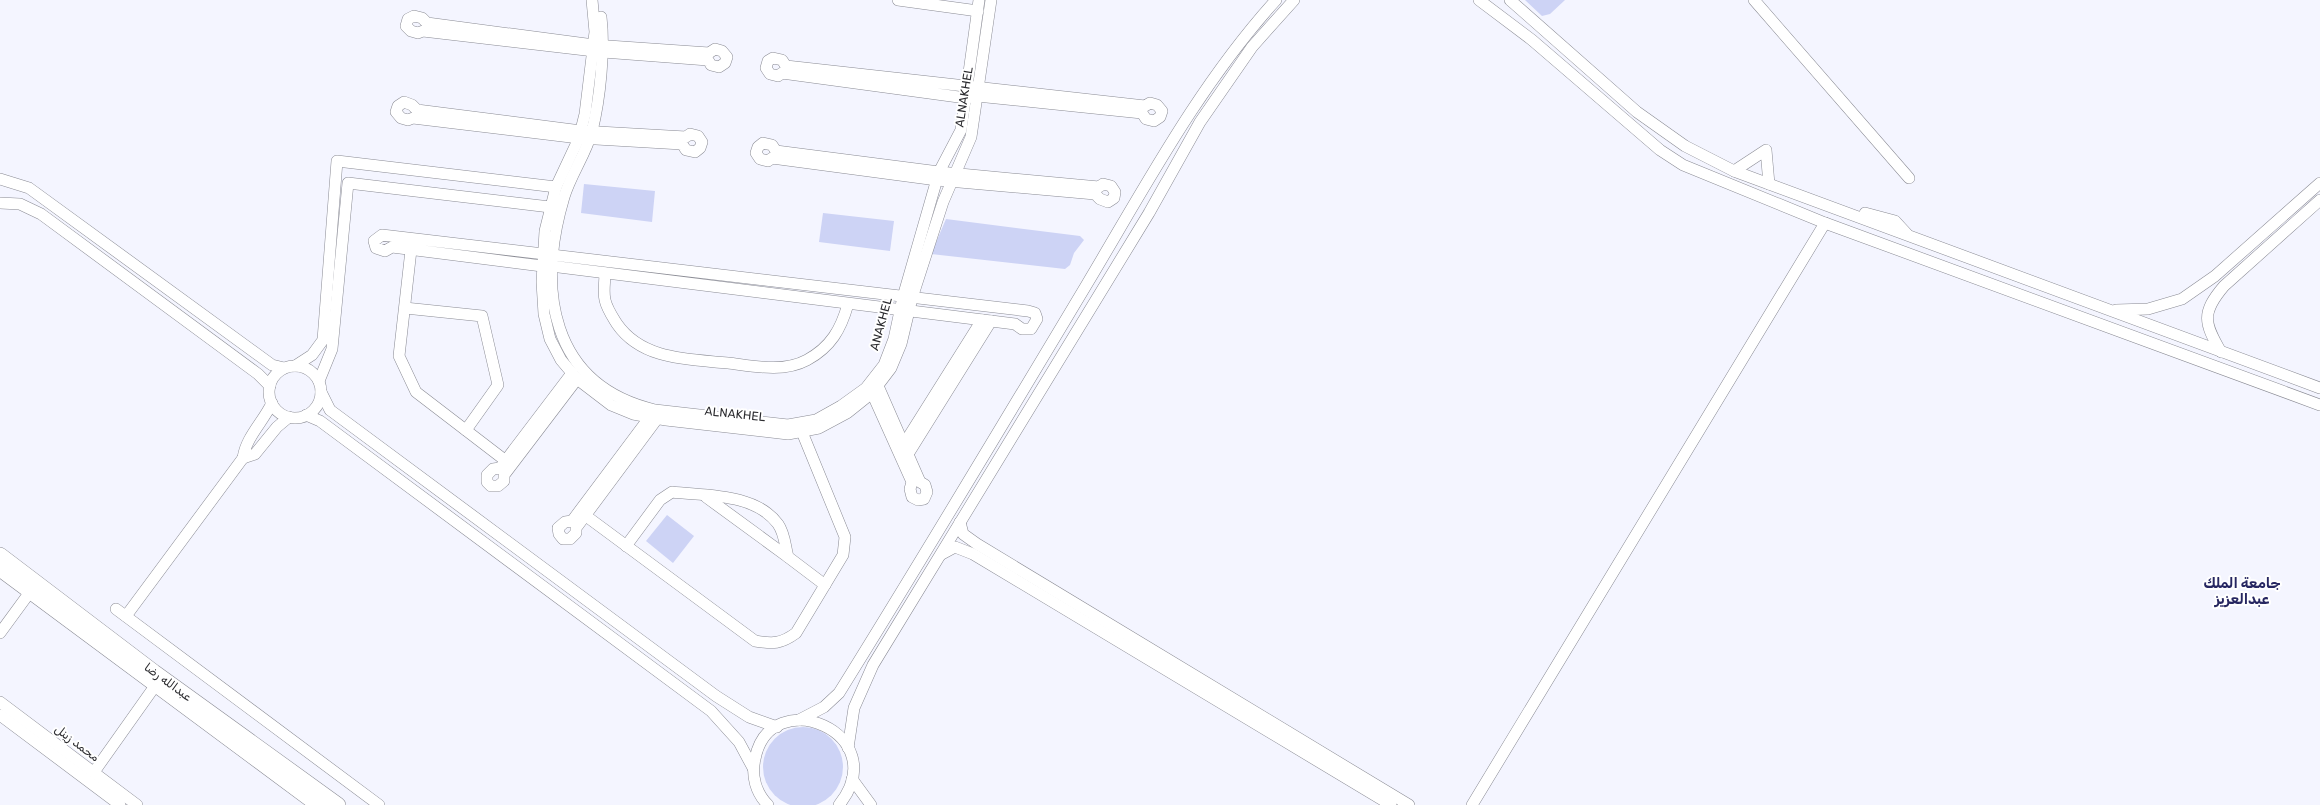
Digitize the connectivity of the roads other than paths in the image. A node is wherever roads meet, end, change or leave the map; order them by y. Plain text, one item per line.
1 (592, 0) edge
2 (599, 0) edge
3 (898, 0) edge
4 (950, 0) edge
5 (990, 0) edge
6 (1276, 0) edge
7 (1294, 0) edge
8 (1479, 0) edge
9 (1510, 0) edge
10 (1754, 0) edge
11 (979, 5) edge
12 (598, 48) junction
13 (973, 92) junction
14 (585, 135) junction
15 (1734, 170) junction
16 (938, 176) junction
17 (953, 176) junction
18 (1910, 178) dead end
19 (0, 179) edge
20 (2320, 183) edge
21 (1769, 184) junction
22 (556, 187) junction
23 (2320, 200) edge
24 (0, 202) edge
25 (550, 207) junction
26 (1825, 223) junction
27 (2268, 228) junction
28 (2277, 238) junction
29 (411, 250) junction
30 (547, 260) junction
31 (605, 273) junction
32 (907, 297) junction
33 (848, 304) junction
34 (404, 308) junction
35 (905, 311) junction
36 (2111, 311) junction
37 (986, 321) junction
38 (2221, 352) junction
39 (290, 367) junction
40 (575, 376) junction
41 (270, 386) junction
42 (320, 386) junction
43 (2320, 388) edge
44 (875, 389) junction
45 (272, 403) junction
46 (2320, 405) edge
47 (306, 415) junction
48 (289, 417) junction
49 (653, 418) junction
50 (466, 430) junction
51 (802, 432) junction
52 (906, 449) junction
53 (243, 458) junction
54 (506, 461) junction
55 (704, 496) junction
56 (586, 516) junction
57 (960, 522) junction
58 (626, 546) junction
59 (0, 555) edge
60 (940, 555) junction
61 (788, 558) junction
62 (0, 569) edge
63 (825, 585) junction
64 (30, 592) junction
65 (116, 609) dead end
66 (126, 616) junction
67 (0, 633) edge
68 (155, 686) junction
69 (0, 702) edge
70 (0, 715) edge
71 (799, 720) junction
72 (777, 727) junction
73 (848, 748) junction
74 (753, 768) junction
75 (94, 772) junction
76 (852, 779) junction
77 (120, 805) edge
78 (137, 805) edge
79 (318, 805) edge
80 (338, 805) edge
81 (379, 805) edge
82 (768, 805) edge
83 (839, 805) edge
84 (871, 805) edge
85 (1390, 805) edge
86 (1409, 805) edge
87 (1472, 805) edge

1 - 12 street, ALNAKHEL
2 - 12 street
3 - 11 street
4 - 11 street
5 - 13 street, ALNAKHEL
6 - 71 street
7 - 57 street
8 - 26 street
9 - 15 street
10 - 18 street
11 - 13 street, ANAKHEL
12 - 12 street
12 - 12 street
12 - 14 street, ALNAKHEL
13 - 13 street
13 - 13 street
13 - 16 street, ANAKHEL
13 - 17 street, ALNAKHEL
14 - 14 street
14 - 14 street
14 - 22 street, ALNAKHEL
14 - 30 street, ANAKHEL
15 - 21 street
15 - 21 street
16 - 16 street
16 - 17 street
16 - 32 street, ANAKHEL
17 - 17 street
17 - 32 street, ALNAKHEL
19 - 39 street
20 - 27 street
21 - 36 street
22 - 25 street, ALNAKHEL
22 - 39 street
23 - 28 street
24 - 41 street
25 - 30 street, ALNAKHEL
25 - 42 street
26 - 46 street
26 - 87 street
27 - 28 street
27 - 36 street
28 - 38 street
29 - 30 street
29 - 30 street
29 - 34 street
30 - 31 street
30 - 32 street
30 - 35 street, ANAKHEL
30 - 40 street, ALNAKHEL
31 - 33 street
31 - 33 street
32 - 35 street, ALNAKHEL
32 - 37 street
33 - 35 street
34 - 50 street
34 - 50 street
35 - 37 street
35 - 44 street, ALNAKHEL
36 - 38 street
37 - 52 street
38 - 43 street
39 - 41 street
39 - 42 street
40 - 49 street, ALNAKHEL
40 - 54 street
40 - 54 street
41 - 45 street
42 - 47 street
42 - 72 street
44 - 51 street, ALNAKHEL
44 - 52 street
44 - 52 street
45 - 48 street
45 - 53 street
47 - 48 street
47 - 74 street
48 - 53 street
49 - 51 street, ALNAKHEL
49 - 56 street
49 - 56 street
50 - 54 street
51 - 63 street
53 - 66 street
55 - 58 street
55 - 61 street
55 - 61 street
56 - 58 street
57 - 60 street
57 - 86 street
58 - 63 street
59 - 80 street, عبدالله رضا
60 - 73 street
60 - 85 street
61 - 63 street
62 - 64 street, عبدالله رضا
64 - 67 street
64 - 68 street, عبدالله رضا
65 - 66 street
66 - 81 street
68 - 75 street
68 - 79 street, عبدالله رضا
69 - 75 street, محمد زينل
70 - 77 street, محمد زينل
71 - 72 street
71 - 73 street
72 - 74 street
73 - 76 street
74 - 82 street
75 - 78 street, محمد زينل
76 - 83 street
76 - 84 street

